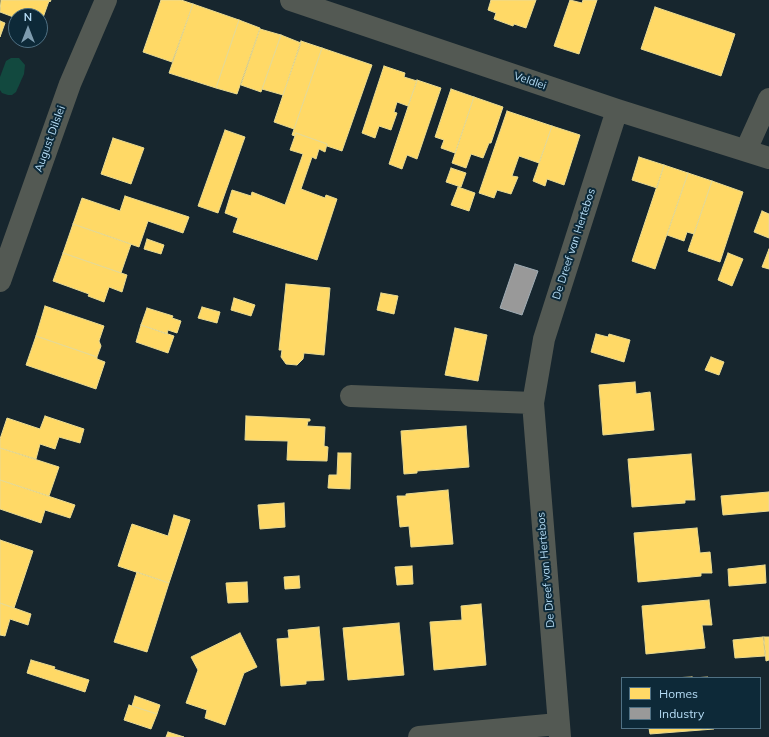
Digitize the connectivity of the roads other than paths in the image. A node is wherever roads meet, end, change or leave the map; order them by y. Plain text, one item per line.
1 (106, 0) edge
2 (291, 0) edge
3 (769, 98) edge
4 (616, 110) junction
5 (746, 150) junction
6 (769, 158) edge
7 (0, 281) edge
8 (351, 396) dead end
9 (533, 403) junction
10 (559, 730) edge
11 (418, 737) edge

1 - 7 street, August Dilslei
2 - 4 street, Veldlei
3 - 5 street
4 - 5 street, Veldlei
4 - 9 street, De Dreef van Hertebos
5 - 6 street, Veldlei
8 - 9 street
9 - 10 street, De Dreef van Hertebos
10 - 11 street

